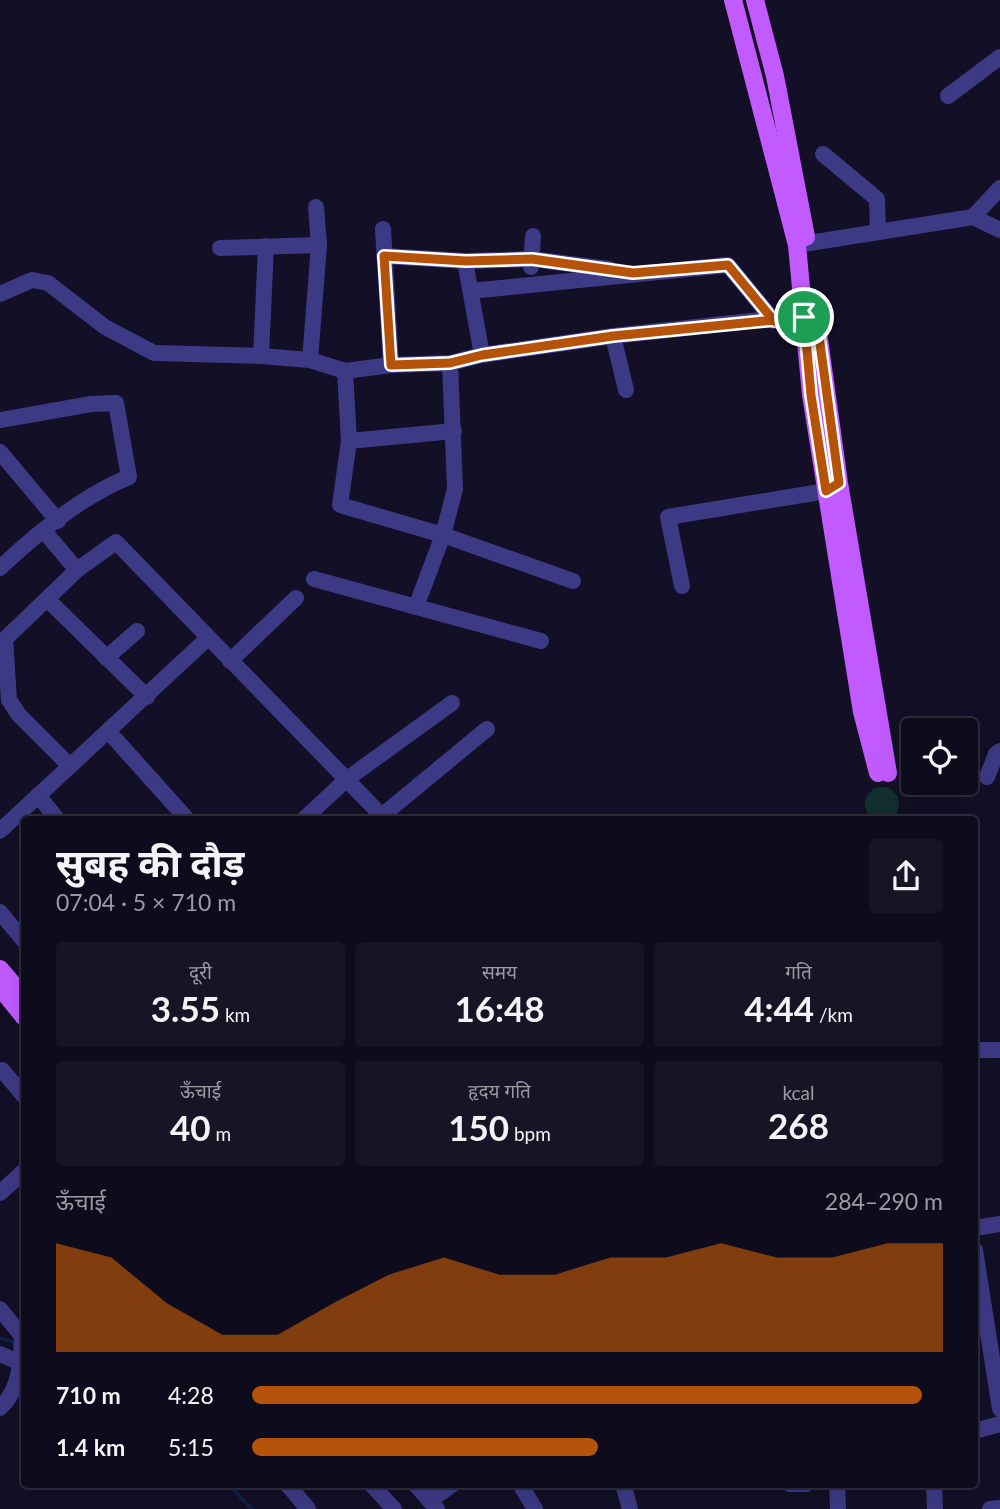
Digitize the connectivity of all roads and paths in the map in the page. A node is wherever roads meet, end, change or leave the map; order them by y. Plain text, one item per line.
1 (733, 0) edge
2 (755, 0) edge
3 (999, 60) edge
4 (948, 96) dead end
5 (823, 155) dead end
6 (1000, 188) edge
7 (316, 207) dead end
8 (973, 217) junction
9 (383, 229) dead end
10 (1000, 230) edge
11 (878, 232) junction
12 (533, 236) dead end
13 (802, 244) junction
14 (319, 245) junction
15 (266, 246) junction
16 (220, 247) dead end
17 (384, 256) junction
18 (532, 259) junction
19 (466, 261) junction
20 (633, 273) junction
21 (531, 284) junction
22 (471, 291) junction
23 (0, 294) edge
24 (810, 315) junction
25 (774, 321) junction
26 (613, 336) junction
27 (482, 355) junction
28 (261, 356) junction
29 (310, 360) junction
30 (450, 363) junction
31 (391, 365) junction
32 (345, 371) junction
33 (626, 390) dead end
34 (0, 420) edge
35 (454, 431) junction
36 (349, 441) junction
37 (0, 452) edge
38 (833, 487) junction
39 (58, 521) junction
40 (44, 531) junction
41 (443, 535) junction
42 (2, 564) edge
43 (77, 570) junction
44 (314, 579) dead end
45 (573, 581) dead end
46 (682, 586) dead end
47 (296, 598) dead end
48 (47, 599) junction
49 (416, 607) junction
50 (137, 631) dead end
51 (208, 638) junction
52 (541, 640) dead end
53 (106, 658) junction
54 (230, 661) junction
55 (4, 689) edge
56 (147, 697) junction
57 (452, 703) dead end
58 (486, 729) dead end
59 (108, 731) junction
60 (1000, 751) edge
61 (70, 766) junction
62 (883, 773) dead end
63 (987, 777) dead end
64 (347, 779) junction
65 (38, 795) junction
66 (55, 816) edge
67 (184, 816) edge
68 (307, 816) edge
69 (379, 816) edge
70 (381, 816) edge
71 (0, 831) edge
72 (0, 912) edge
73 (21, 937) edge
74 (0, 968) edge
75 (0, 987) edge
76 (21, 993) edge
77 (21, 1013) edge
78 (978, 1050) edge
79 (1000, 1050) edge
80 (0, 1072) edge
81 (21, 1092) edge
82 (21, 1174) edge
83 (0, 1193) edge
84 (1000, 1224) edge
85 (978, 1228) edge
86 (978, 1269) edge
87 (0, 1309) edge
88 (21, 1335) edge
89 (21, 1350) edge
90 (0, 1354) edge
91 (20, 1363) junction
92 (0, 1408) edge
93 (1000, 1409) edge
94 (1000, 1424) edge
95 (978, 1430) edge
96 (290, 1488) edge
97 (375, 1488) edge
98 (419, 1488) edge
99 (449, 1488) edge
100 (522, 1488) edge
101 (624, 1488) edge
102 (837, 1488) edge
103 (934, 1488) edge
104 (434, 1505) edge
105 (1000, 1507) edge
106 (931, 1508) edge
107 (307, 1509) edge
108 (394, 1509) edge
109 (535, 1509) edge
110 (630, 1509) edge
111 (838, 1509) edge
112 (990, 1509) edge

1 - 13 main road
2 - 13 main road
3 - 4 street
5 - 11 street
6 - 8 street
7 - 14 street
8 - 10 street
8 - 11 street
9 - 17 street
11 - 13 street
12 - 18 street
13 - 24 main road
14 - 15 street
14 - 29 street
15 - 16 street
15 - 28 street
17 - 19 street
17 - 31 street
18 - 19 street
18 - 20 street
18 - 21 street
19 - 22 street
20 - 21 street
20 - 25 street
21 - 22 street
22 - 27 street
23 - 28 street
24 - 25 street
24 - 38 main road
25 - 26 street
26 - 27 street
26 - 33 street
27 - 30 street
28 - 29 street
29 - 32 street
30 - 31 street
30 - 35 street
31 - 32 street
32 - 36 street
34 - 39 street
35 - 36 street
35 - 41 street
36 - 41 street
37 - 39 street
38 - 46 street
38 - 62 main road
39 - 40 street
40 - 42 street
40 - 43 street
41 - 45 street
41 - 49 street
43 - 48 street
43 - 51 street
44 - 49 street
47 - 54 street
48 - 53 street
48 - 55 street
49 - 52 street
50 - 53 street
51 - 54 street
51 - 56 street
53 - 56 street
54 - 64 street
55 - 61 street
56 - 59 street
57 - 64 street
58 - 70 street
59 - 61 street
59 - 67 street
60 - 63 street
61 - 65 street
64 - 68 street
64 - 69 street
65 - 66 street
65 - 71 street
72 - 73 street
74 - 76 main road
75 - 77 main road
78 - 79 street
80 - 81 street
82 - 83 street
84 - 85 street
86 - 93 street
87 - 88 street
89 - 91 street
90 - 91 street
91 - 92 street
94 - 95 street
96 - 107 street
97 - 108 street
98 - 104 street
99 - 104 street
100 - 109 street
101 - 110 street
102 - 111 street
103 - 106 street
105 - 112 street

